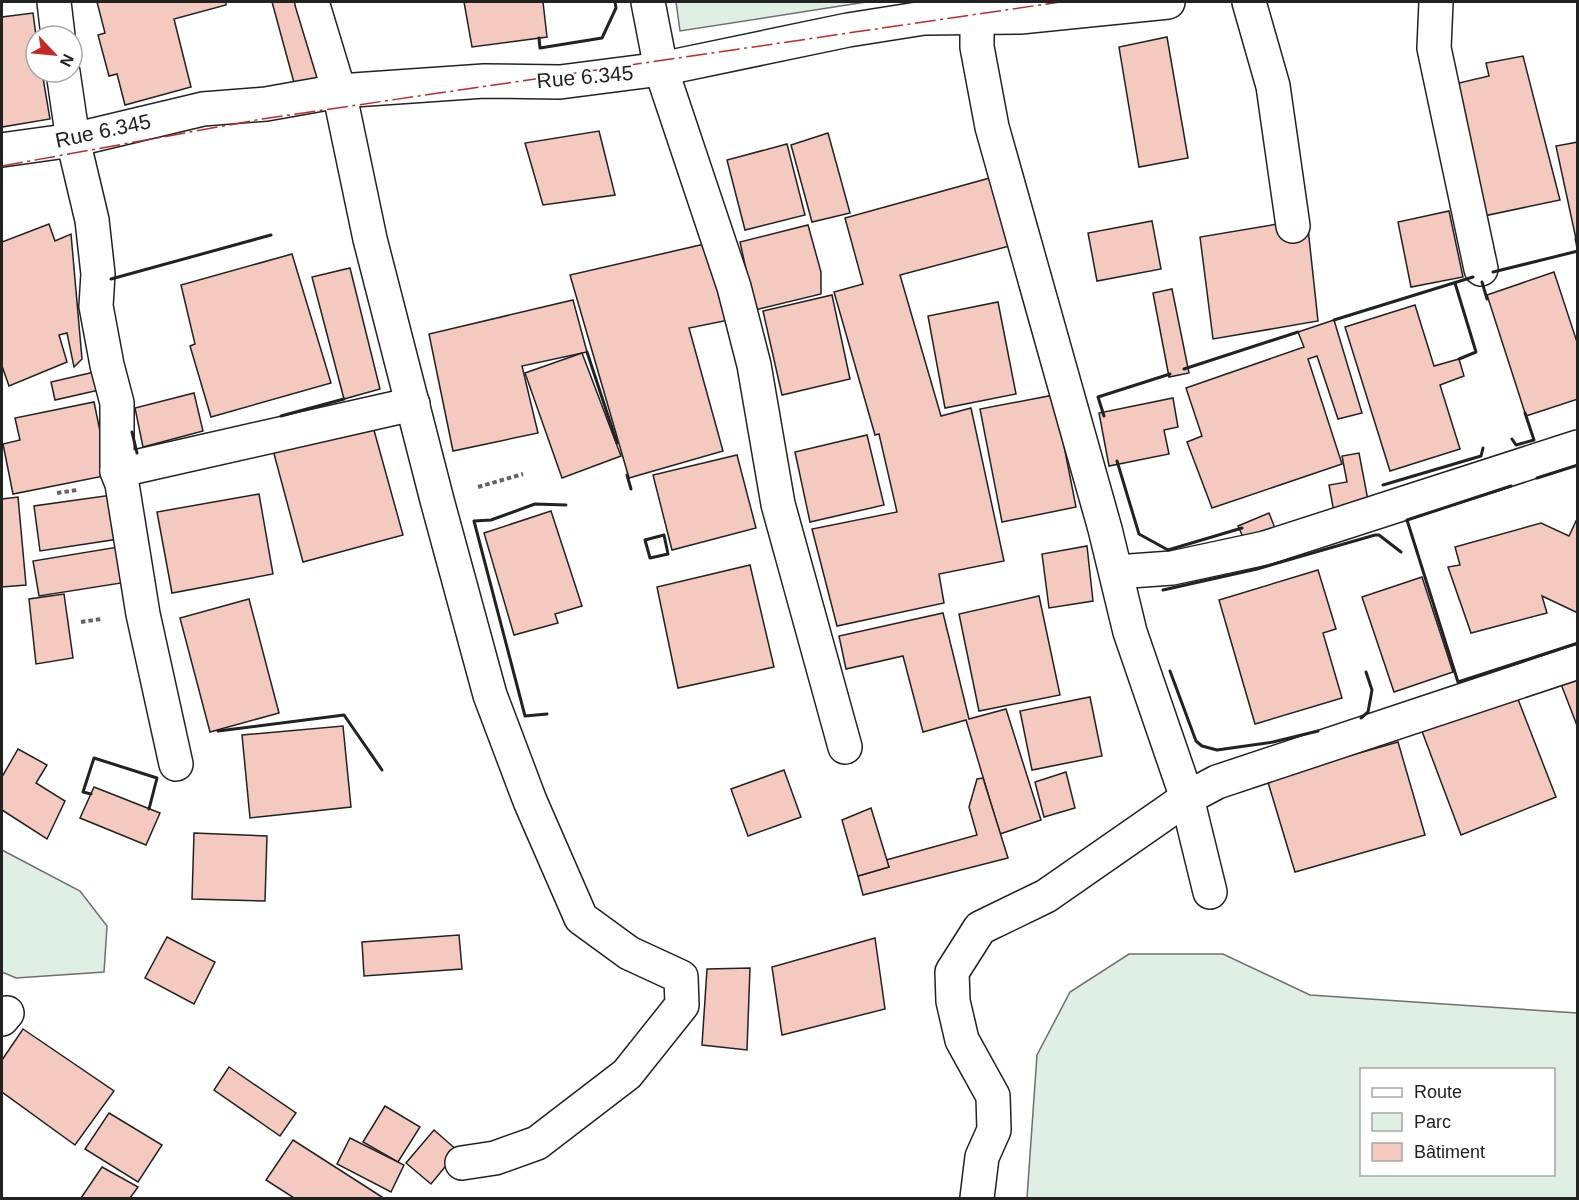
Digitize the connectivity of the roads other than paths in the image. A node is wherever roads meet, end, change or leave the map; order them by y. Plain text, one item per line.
1 (54, 2) edge
2 (312, 2) edge
3 (648, 2) edge
4 (1168, 2) edge
5 (1249, 2) edge
6 (1436, 2) edge
7 (976, 9) edge
8 (57, 24) edge
9 (661, 69) junction
10 (65, 84) edge
11 (339, 91) junction
12 (73, 140) junction
13 (2, 150) edge
14 (1293, 226) dead end
15 (1480, 269) dead end
16 (413, 404) junction
17 (1578, 447) edge
18 (117, 471) junction
19 (1116, 572) junction
20 (1578, 662) edge
21 (845, 747) dead end
22 (176, 764) dead end
23 (1217, 782) junction
24 (1187, 798) junction
25 (462, 1163) dead end
26 (977, 1198) edge

1 - 8 street
2 - 11 street
3 - 9 street
4 - 7 street, Rue 6.345
5 - 14 street
6 - 15 street
7 - 9 street, Rue 6.345
7 - 19 street
9 - 11 street, Rue 6.345
9 - 21 street
10 - 12 street
11 - 12 street, Rue 6.345
11 - 16 street
12 - 13 street, Rue 6.345
12 - 18 street
16 - 18 street
16 - 25 street
17 - 19 street
18 - 22 street
19 - 24 street
20 - 23 street
23 - 24 street
23 - 24 street
24 - 26 street

